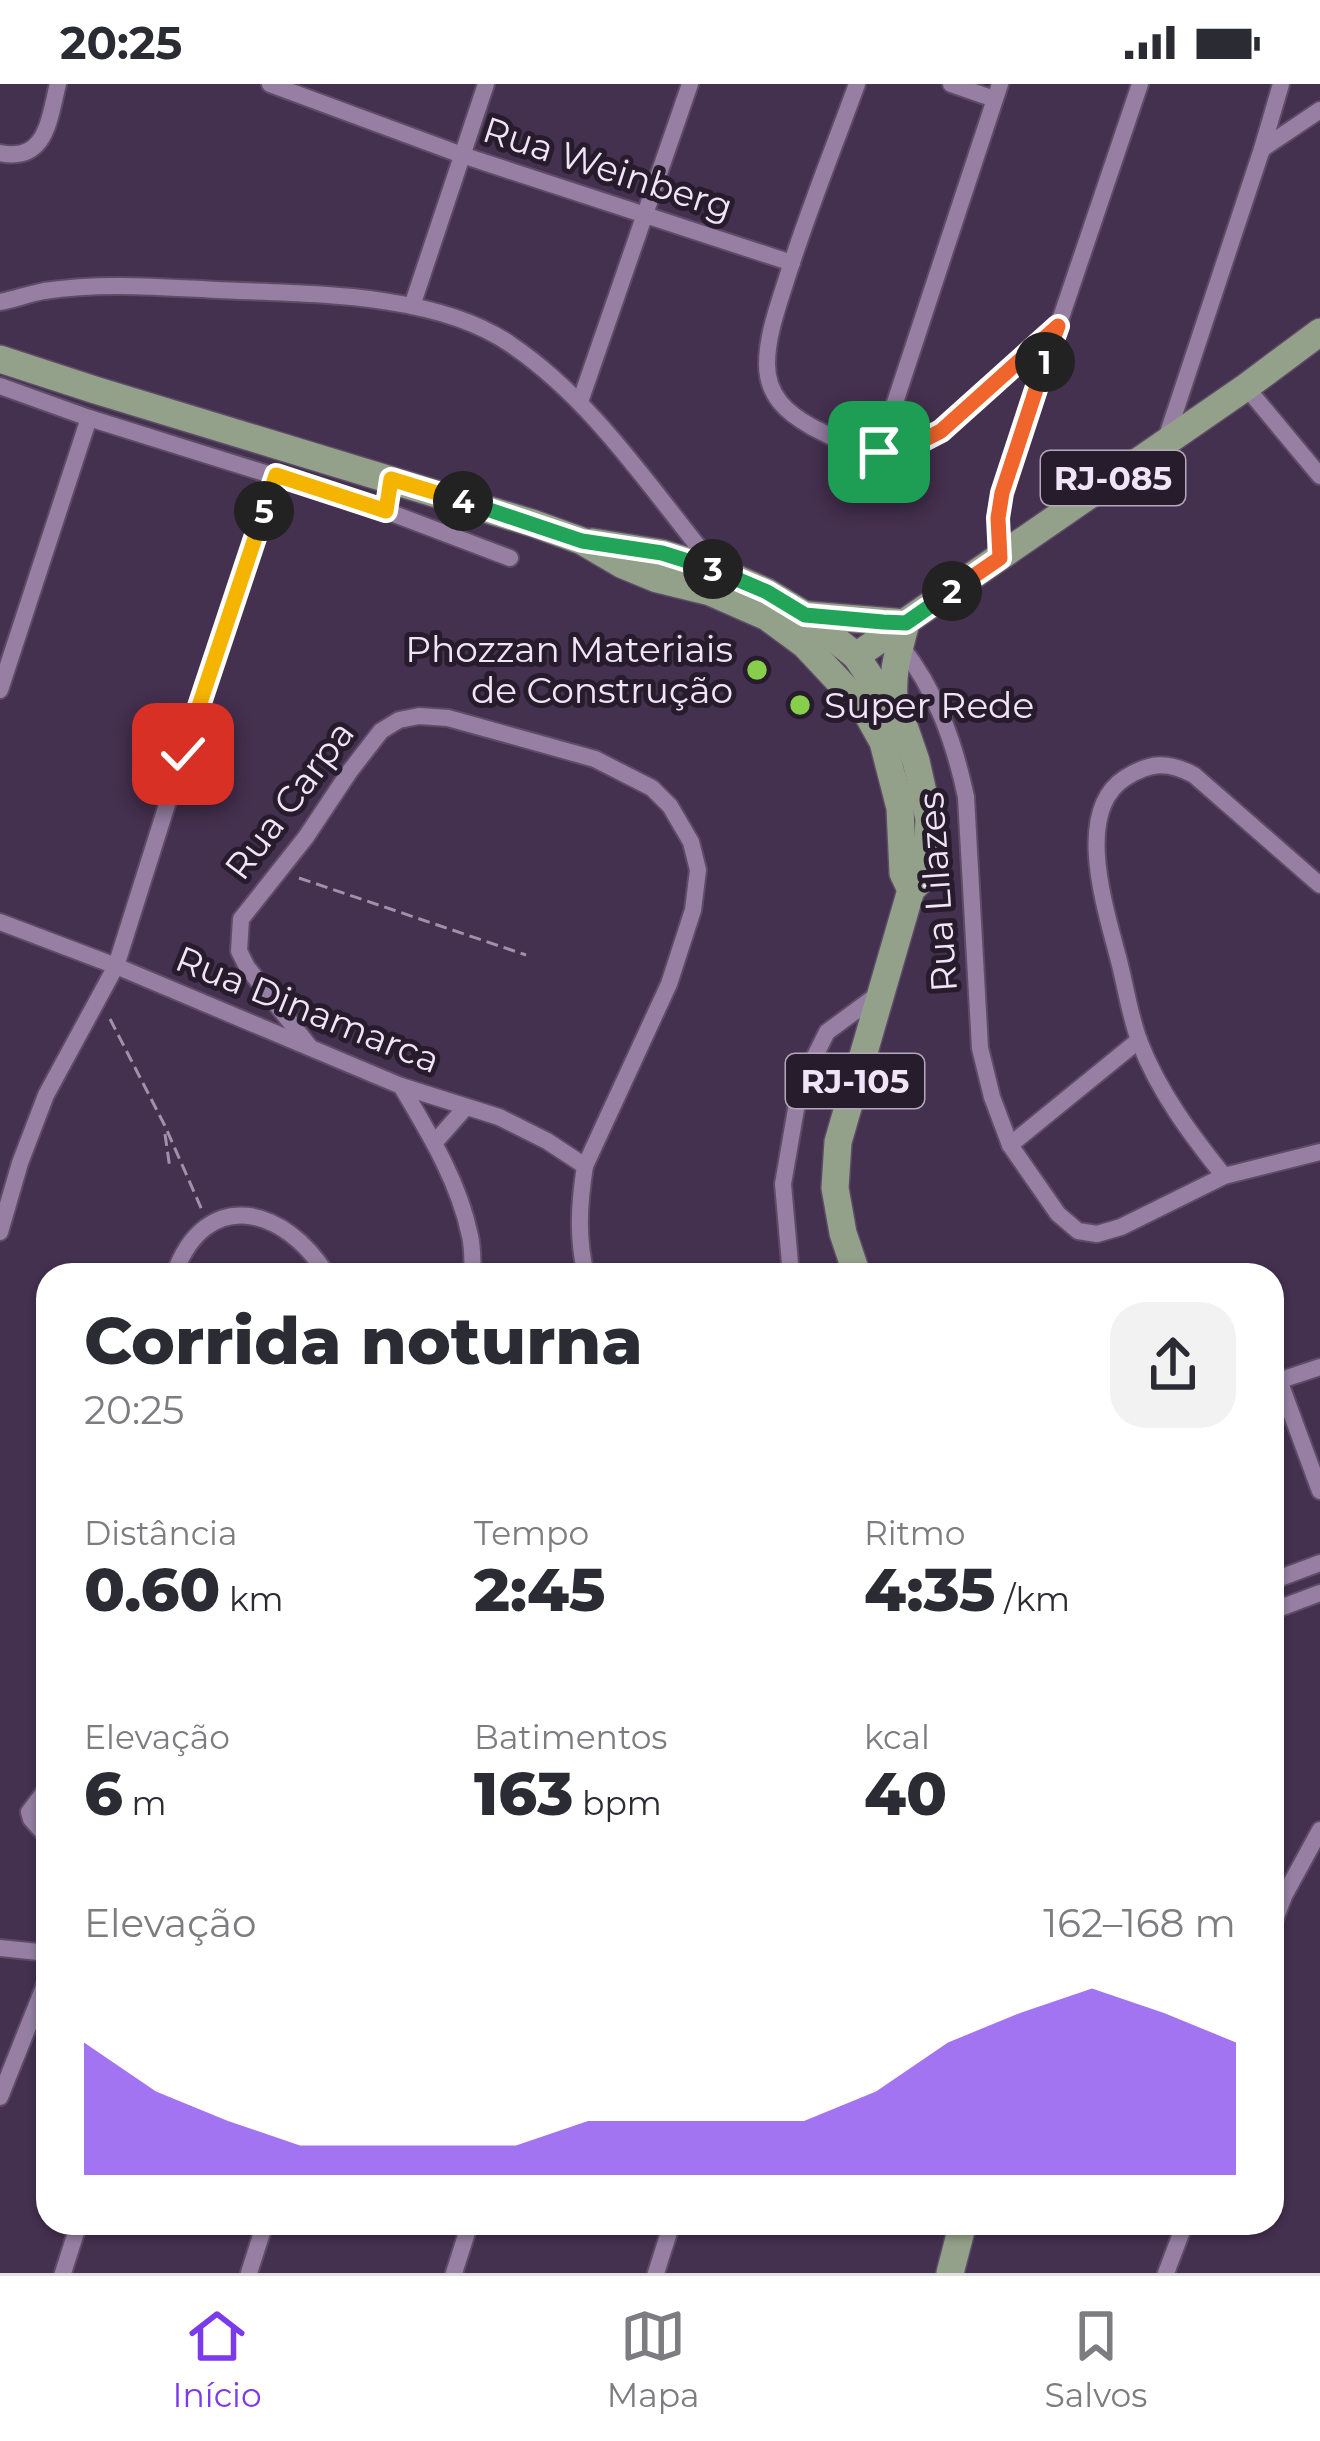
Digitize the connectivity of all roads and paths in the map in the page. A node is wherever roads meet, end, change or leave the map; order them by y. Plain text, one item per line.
1 (58, 84) edge
2 (270, 84) edge
3 (486, 84) edge
4 (690, 84) edge
5 (857, 84) edge
6 (951, 84) edge
7 (1140, 84) edge
8 (1281, 84) edge
9 (292, 87) edge
10 (997, 92) edge
11 (1320, 110) edge
12 (1262, 149) junction
13 (0, 154) edge
14 (462, 155) junction
15 (645, 216) junction
16 (792, 263) junction
17 (0, 302) edge
18 (412, 306) junction
19 (1058, 326) junction
20 (1317, 340) edge
21 (0, 359) edge
22 (0, 386) edge
23 (1246, 387) junction
24 (580, 402) junction
25 (89, 418) junction
26 (1164, 443) junction
27 (879, 452) junction
28 (276, 475) junction
29 (1320, 476) edge
30 (391, 479) junction
31 (386, 511) junction
32 (582, 541) junction
33 (510, 558) dead end
34 (1000, 558) junction
35 (717, 570) junction
36 (805, 615) junction
37 (903, 634) junction
38 (805, 645) junction
39 (856, 656) junction
40 (0, 690) edge
41 (864, 709) junction
42 (896, 713) junction
43 (280, 871) junction
44 (1320, 885) edge
45 (911, 890) junction
46 (0, 922) edge
47 (526, 955) dead end
48 (116, 966) junction
49 (880, 993) junction
50 (99, 999) junction
51 (1139, 1040) junction
52 (309, 1046) junction
53 (401, 1086) junction
54 (466, 1107) junction
55 (164, 1126) junction
56 (435, 1142) junction
57 (1010, 1145) junction
58 (1320, 1152) edge
59 (585, 1166) junction
60 (170, 1169) dead end
61 (1224, 1175) junction
62 (208, 1223) junction
63 (0, 1232) edge
64 (178, 1263) edge
65 (317, 1263) edge
66 (472, 1263) edge
67 (583, 1263) edge
68 (789, 1263) edge
69 (853, 1263) edge
70 (1320, 1366) edge
71 (1284, 1379) edge
72 (1284, 1404) edge
73 (1320, 1491) edge
74 (1320, 1563) edge
75 (1284, 1576) edge
76 (1320, 1593) edge
77 (1284, 1606) edge
78 (1320, 1830) edge
79 (1284, 1896) edge
80 (0, 1948) edge
81 (36, 1951) edge
82 (36, 2007) edge
83 (0, 2097) edge
84 (75, 2235) edge
85 (262, 2235) edge
86 (466, 2235) edge
87 (668, 2235) edge
88 (960, 2235) edge
89 (1180, 2235) edge
90 (63, 2273) edge
91 (249, 2273) edge
92 (454, 2273) edge
93 (656, 2273) edge
94 (950, 2273) edge
95 (1166, 2273) edge

1 - 13 street
2 - 9 street, Rua Weinberg
3 - 14 street
4 - 15 street
5 - 16 street
6 - 10 street
7 - 19 street
8 - 12 street
9 - 14 street, Rua Weinberg
10 - 27 street
11 - 12 street
12 - 26 street
14 - 15 street, Rua Weinberg
14 - 18 street
15 - 16 street, Rua Weinberg
15 - 24 street
16 - 27 street
17 - 18 street
18 - 24 street
19 - 27 street
19 - 34 street
20 - 23 main road, RJ-085
21 - 30 main road, RJ-105
22 - 25 street
23 - 26 main road, RJ-085
23 - 29 street
24 - 35 street
25 - 28 street
25 - 40 street
26 - 34 main road, RJ-085
28 - 31 street
28 - 48 street
30 - 31 street
30 - 32 main road, RJ-105
31 - 33 street
32 - 35 main road, RJ-105
32 - 38 main road, RJ-105
34 - 37 main road, RJ-085
35 - 36 main road, RJ-105
36 - 37 main road
36 - 39 main road, RJ-105
37 - 39 main road, RJ-085
37 - 42 main road
37 - 57 street, Rua Lilazes
38 - 39 main road
38 - 41 main road, RJ-105
39 - 41 main road
39 - 42 main road, RJ-105
41 - 45 main road, RJ-105
42 - 45 main road, RJ-105
43 - 47 path
43 - 52 street, Rua Carpa
43 - 59 street, Rua Carpa
44 - 51 street
45 - 49 main road, RJ-105
46 - 48 street, Rua Dinamarca
48 - 50 street
48 - 52 street, Rua Dinamarca
49 - 68 street
49 - 69 main road, RJ-105
50 - 55 path
50 - 63 street
51 - 57 street
51 - 61 street
52 - 53 street, Rua Dinamarca
53 - 54 street, Rua Dinamarca
53 - 56 street
54 - 56 street
54 - 59 street, Rua Dinamarca
55 - 60 path
55 - 62 path
56 - 66 street
57 - 61 street, Rua Lilazes
58 - 61 street
59 - 67 street, Rua Carpa
62 - 64 street
62 - 65 street
70 - 71 street
72 - 73 street
74 - 75 street
76 - 77 street
78 - 79 street
80 - 81 street
82 - 83 street
84 - 90 street
85 - 91 street
86 - 92 street
87 - 93 street
88 - 94 main road
89 - 95 street

